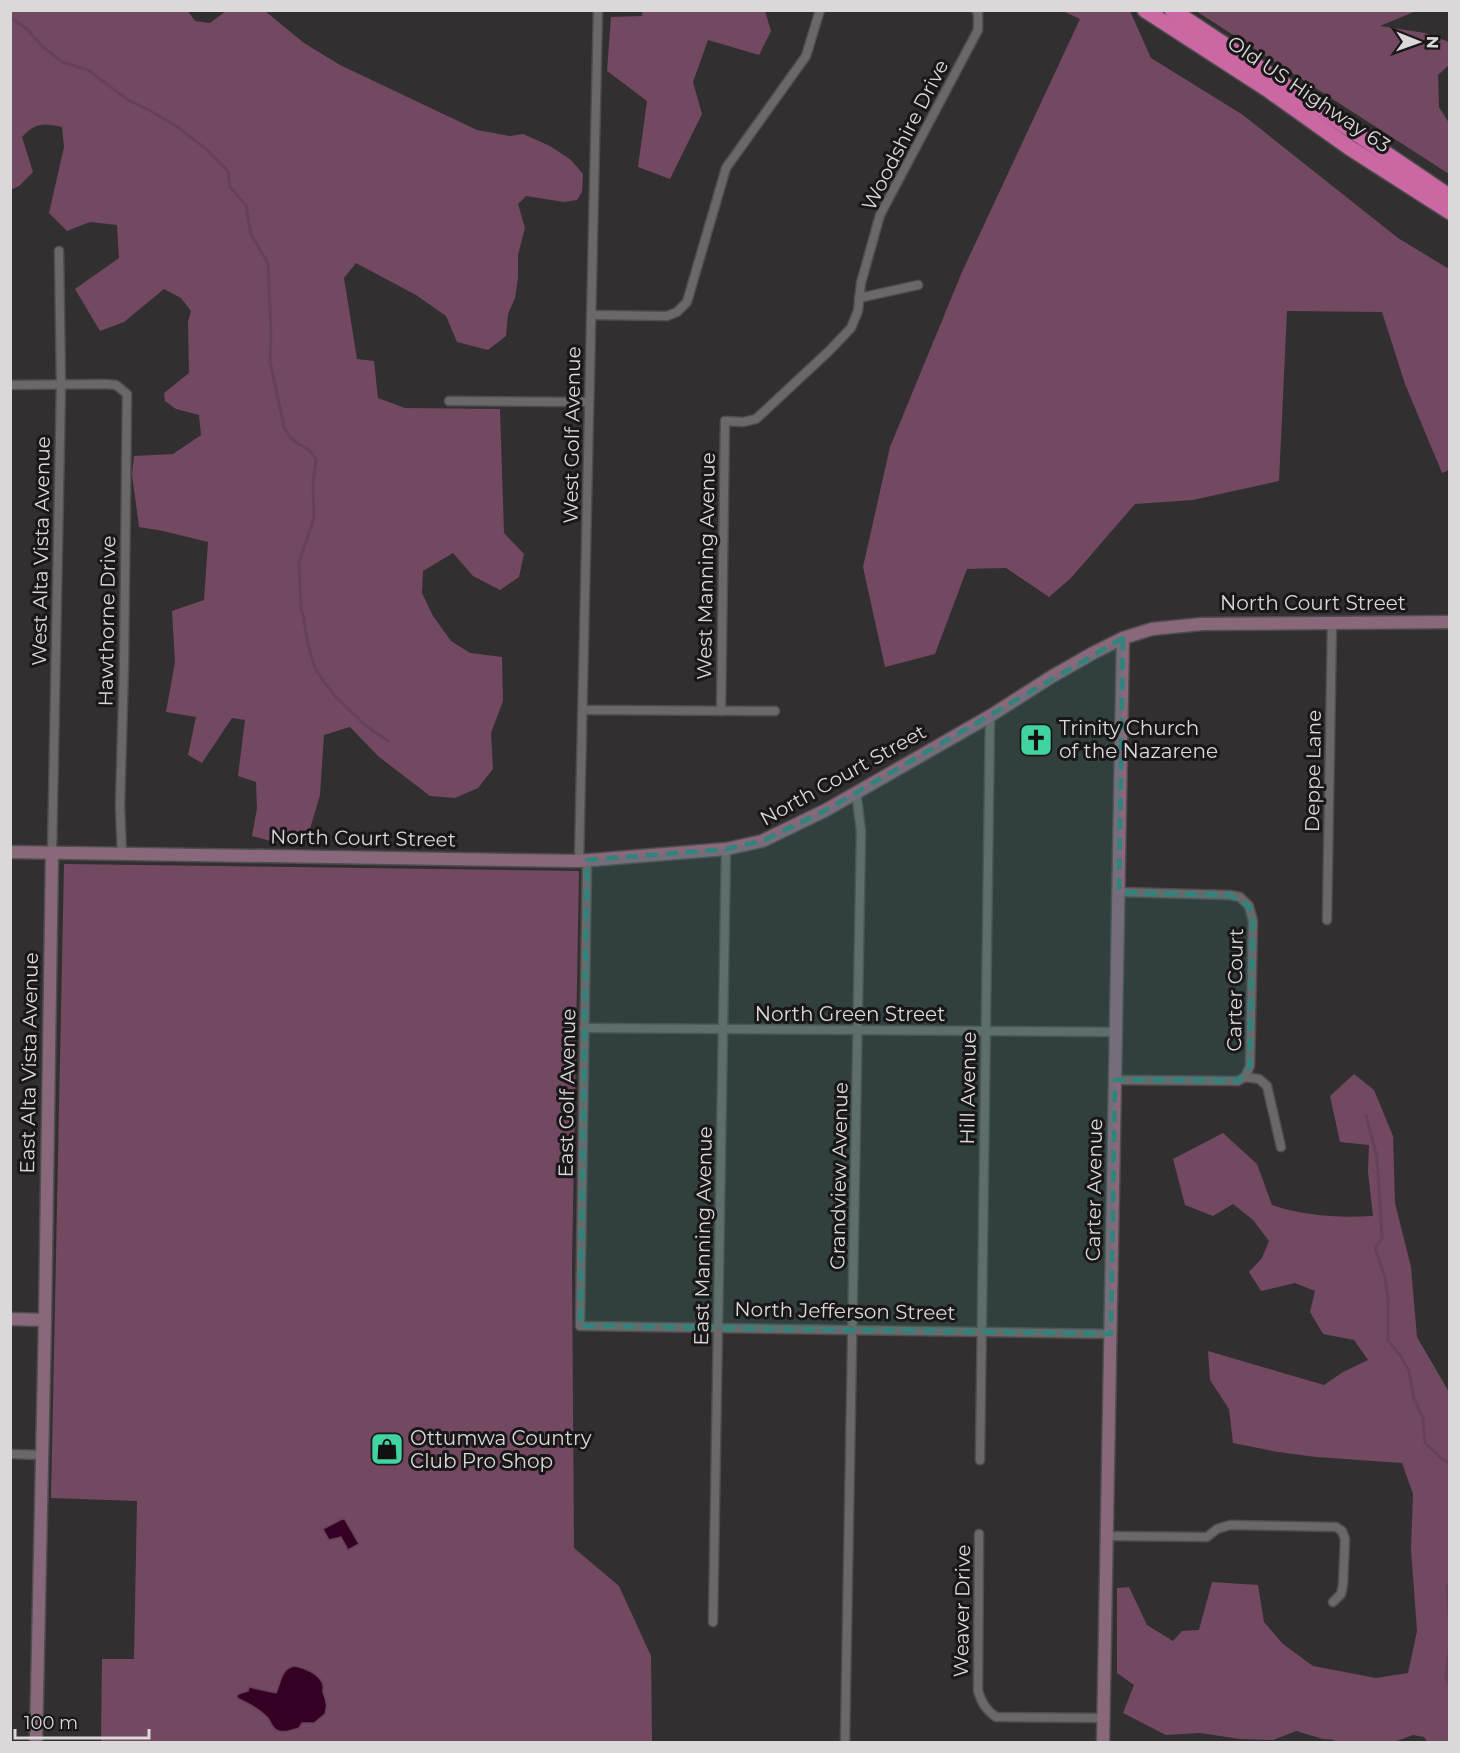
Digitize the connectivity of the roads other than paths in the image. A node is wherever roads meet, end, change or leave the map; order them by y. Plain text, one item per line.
1 (598, 10) edge
2 (820, 10) edge
3 (976, 10) edge
4 (1145, 10) edge
5 (1172, 10) edge
6 (1449, 197) edge
7 (1449, 212) edge
8 (59, 251) dead end
9 (918, 285) dead end
10 (859, 298) junction
11 (591, 315) junction
12 (10, 385) edge
13 (61, 385) junction
14 (449, 401) dead end
15 (589, 402) junction
16 (725, 422) joint
17 (1332, 622) junction
18 (1449, 622) edge
19 (1123, 638) junction
20 (583, 710) junction
21 (721, 711) junction
22 (775, 711) dead end
23 (990, 716) junction
24 (856, 791) junction
25 (726, 849) junction
26 (10, 852) edge
27 (52, 852) junction
28 (122, 854) junction
29 (583, 861) junction
30 (1119, 892) junction
31 (1327, 920) dead end
32 (584, 1028) junction
33 (723, 1029) junction
34 (858, 1030) junction
35 (986, 1031) junction
36 (1116, 1032) junction
37 (1245, 1077) junction
38 (1115, 1080) junction
39 (1281, 1147) dead end
40 (10, 1319) edge
41 (45, 1320) junction
42 (580, 1326) joint
43 (718, 1328) junction
44 (852, 1330) junction
45 (981, 1332) junction
46 (1111, 1334) junction
47 (10, 1454) edge
48 (42, 1455) junction
49 (980, 1460) dead end
50 (979, 1534) dead end
51 (1107, 1536) junction
52 (1333, 1602) dead end
53 (713, 1622) dead end
54 (1104, 1718) junction
55 (36, 1743) edge
56 (845, 1743) edge
57 (1104, 1743) edge

1 - 11 street, West Golf Avenue
2 - 11 street
3 - 10 street, Woodshire Drive
4 - 7 highway, Old US Highway 63
5 - 6 highway
8 - 13 street, West Alta Vista Avenue
9 - 10 street
10 - 16 street, Woodshire Drive
11 - 15 street, West Golf Avenue
12 - 13 street
13 - 27 street, West Alta Vista Avenue
13 - 28 street, Hawthorne Drive
14 - 15 street
15 - 20 street, West Golf Avenue
16 - 21 street, West Manning Avenue
17 - 18 main road, North Court Street
17 - 19 main road, North Court Street
17 - 31 street, Deppe Lane
19 - 23 main road, North Court Street
19 - 30 main road, Carter Avenue
20 - 21 street
20 - 29 street, West Golf Avenue
21 - 22 street
23 - 24 main road, North Court Street
23 - 35 street, Hill Avenue
24 - 25 main road, North Court Street
24 - 34 street, Grandview Avenue
25 - 29 main road, North Court Street
25 - 33 street, East Manning Avenue
26 - 27 main road, North Court Street
27 - 28 main road, North Court Street
27 - 41 main road, East Alta Vista Avenue
28 - 29 main road, North Court Street
29 - 32 street, East Golf Avenue
30 - 36 main road, Carter Avenue
30 - 37 street, Carter Court
32 - 33 street, North Green Street
32 - 42 street, East Golf Avenue
33 - 34 street, North Green Street
33 - 43 street, East Manning Avenue
34 - 35 street, North Green Street
34 - 44 street, Grandview Avenue
35 - 36 street, North Green Street
35 - 45 street, Hill Avenue
36 - 38 main road, Carter Avenue
37 - 38 street, Carter Court
37 - 39 street
38 - 46 main road, Carter Avenue
40 - 41 main road
41 - 48 main road, East Alta Vista Avenue
42 - 43 street, North Jefferson Street
43 - 44 street, North Jefferson Street
43 - 53 street, East Manning Avenue
44 - 45 street, North Jefferson Street
44 - 56 street, Grandview Avenue
45 - 46 street, North Jefferson Street
45 - 49 street, Hill Avenue
46 - 51 main road, Carter Avenue
47 - 48 street
48 - 55 main road, East Alta Vista Avenue
50 - 54 street, Weaver Drive
51 - 52 street
51 - 54 main road, Carter Avenue
54 - 57 main road, Carter Avenue

